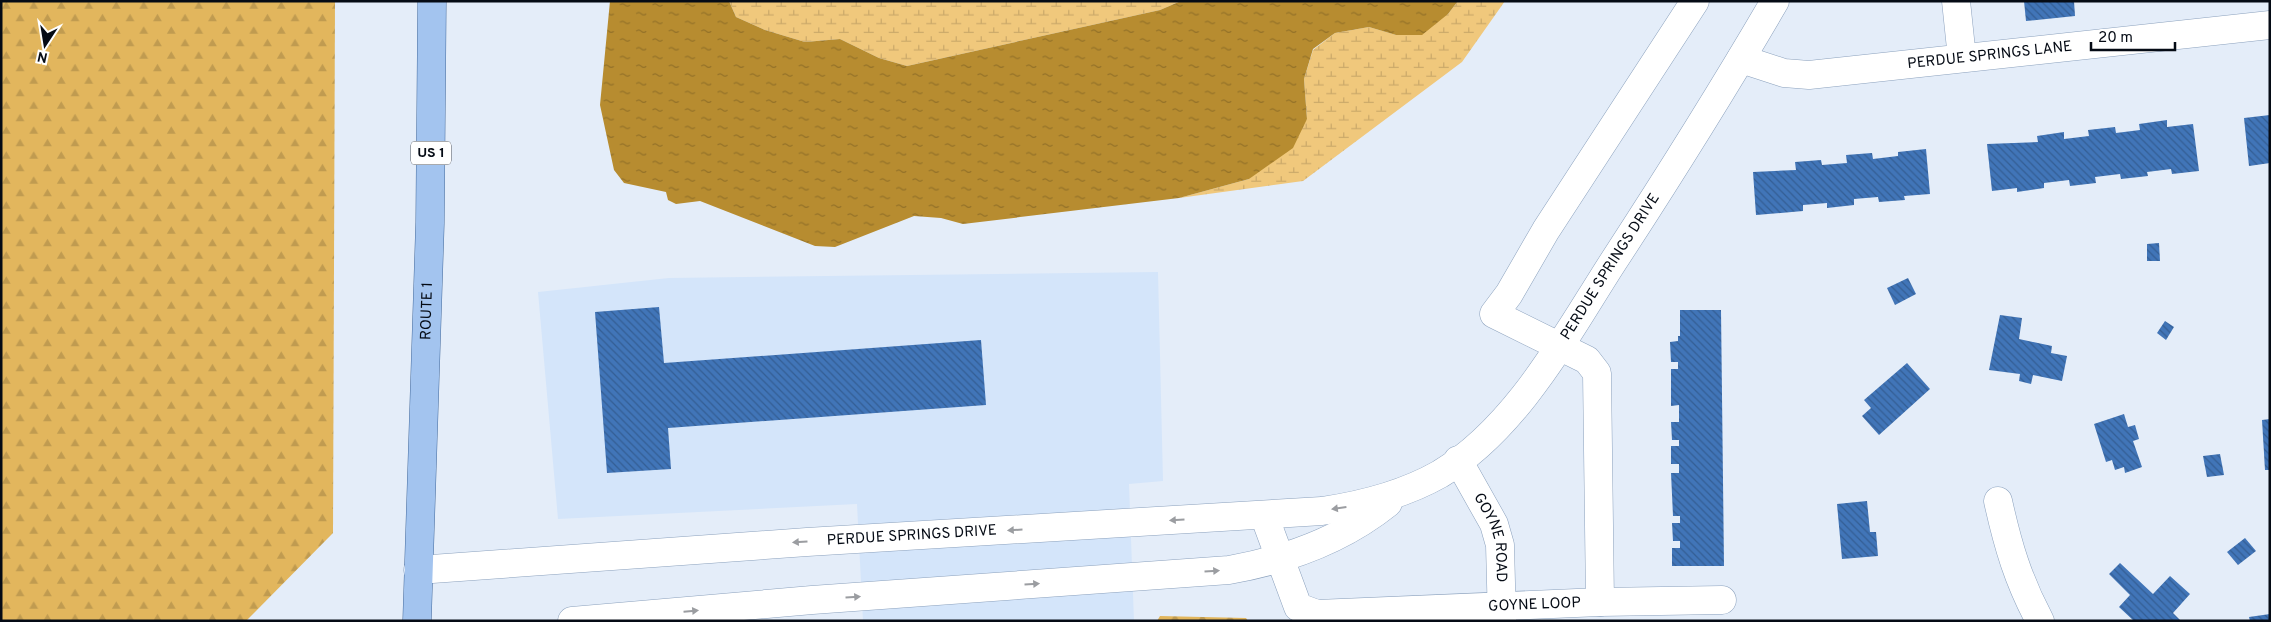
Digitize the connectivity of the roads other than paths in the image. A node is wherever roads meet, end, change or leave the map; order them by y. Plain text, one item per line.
1 (432, 1) edge
2 (1695, 1) edge
3 (1775, 1) edge
4 (1956, 1) edge
5 (2270, 25) edge
6 (1962, 58) junction
7 (1741, 59) junction
8 (1561, 348) junction
9 (1458, 460) junction
10 (1403, 492) junction
11 (1998, 501) dead end
12 (1264, 515) junction
13 (1280, 558) junction
14 (418, 570) junction
15 (1722, 600) dead end
16 (1600, 602) junction
17 (1502, 613) edge
18 (417, 621) edge
19 (572, 621) edge
20 (2040, 621) edge

1 - 14 main road, ROUTE 1 / US 1
2 - 8 street, GOYNE LOOP
3 - 7 street, PERDUE SPRINGS DRIVE
4 - 6 street
5 - 6 street, PERDUE SPRINGS LANE
6 - 7 street, PERDUE SPRINGS LANE
7 - 8 street, PERDUE SPRINGS DRIVE
8 - 9 street, PERDUE SPRINGS DRIVE
8 - 16 street, GOYNE LOOP
9 - 10 street, PERDUE SPRINGS DRIVE
9 - 17 street, GOYNE ROAD
10 -> 12 street, PERDUE SPRINGS DRIVE
10 - 13 street, PERDUE SPRINGS DRIVE
11 - 20 street
12 - 13 street, GOYNE LOOP
12 -> 14 street, PERDUE SPRINGS DRIVE
13 - 17 street, GOYNE LOOP
19 -> 13 street, PERDUE SPRINGS DRIVE
14 - 18 main road, ROUTE 1 / US 1
15 - 16 street, GOYNE LOOP
16 - 17 street, GOYNE LOOP

